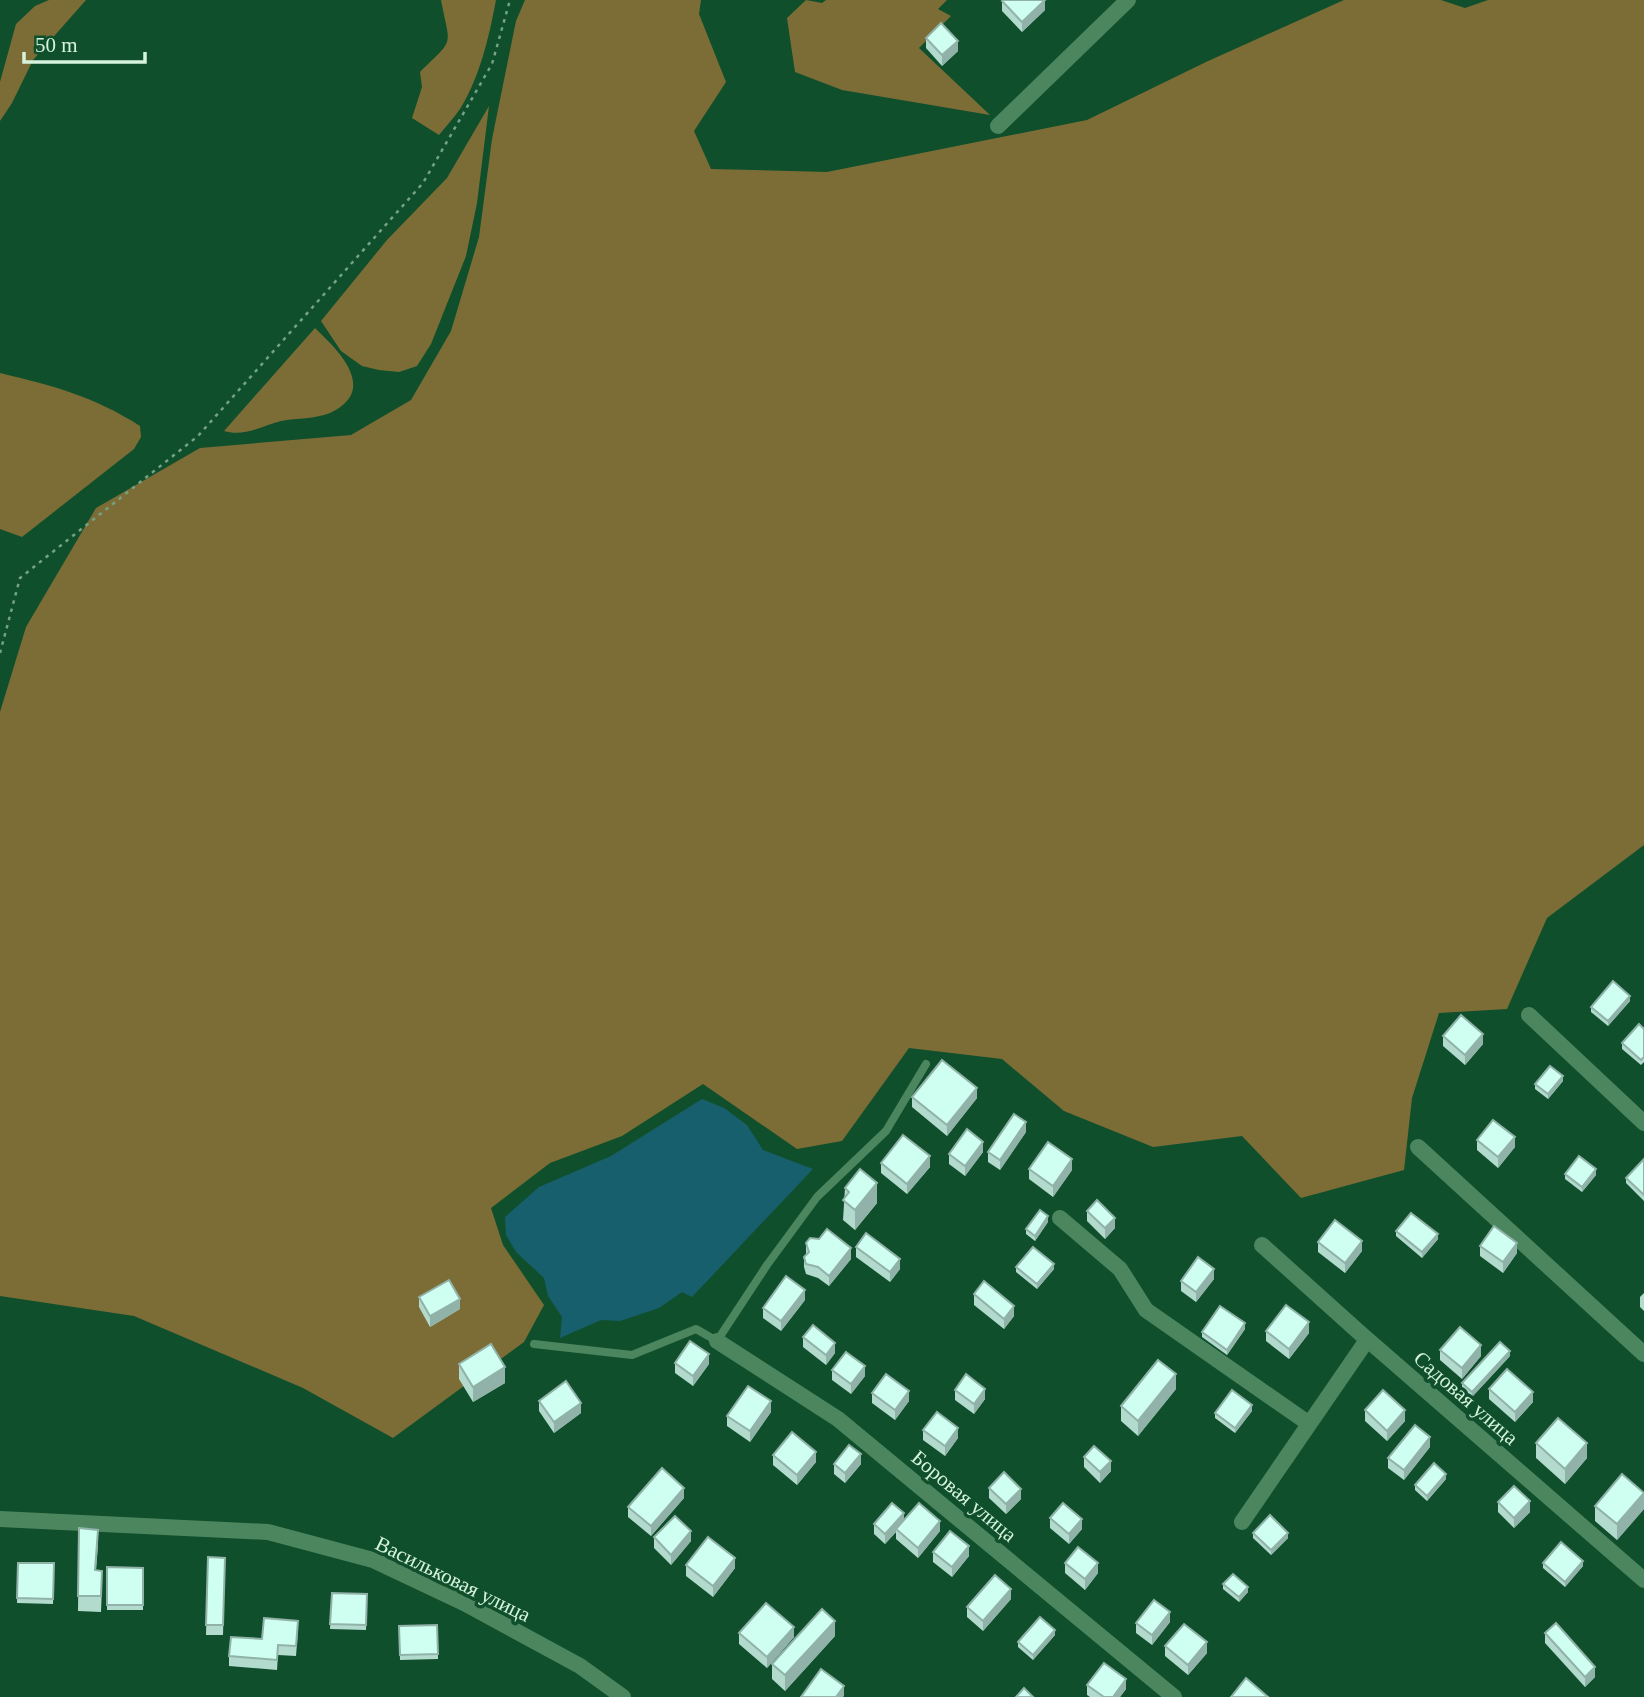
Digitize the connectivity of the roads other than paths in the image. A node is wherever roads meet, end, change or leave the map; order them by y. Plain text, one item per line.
1 (1128, 0) edge
2 (998, 126) dead end
3 (1530, 1015) dead end
4 (926, 1064) dead end
5 (1644, 1123) edge
6 (1418, 1147) dead end
7 (1060, 1217) dead end
8 (1262, 1245) dead end
9 (1367, 1340) junction
10 (717, 1341) junction
11 (534, 1344) dead end
12 (1644, 1354) edge
13 (1308, 1423) junction
14 (0, 1519) edge
15 (1242, 1522) dead end
16 (1644, 1580) edge
17 (623, 1697) edge
18 (1174, 1697) edge

1 - 2 street
3 - 5 street
4 - 10 lane
6 - 12 street
7 - 13 street
8 - 9 street, Садовая улица
9 - 13 street
9 - 16 street, Садовая улица
10 - 11 lane
10 - 18 street, Боровая улица
13 - 15 street
14 - 17 street, Васильковая улица

